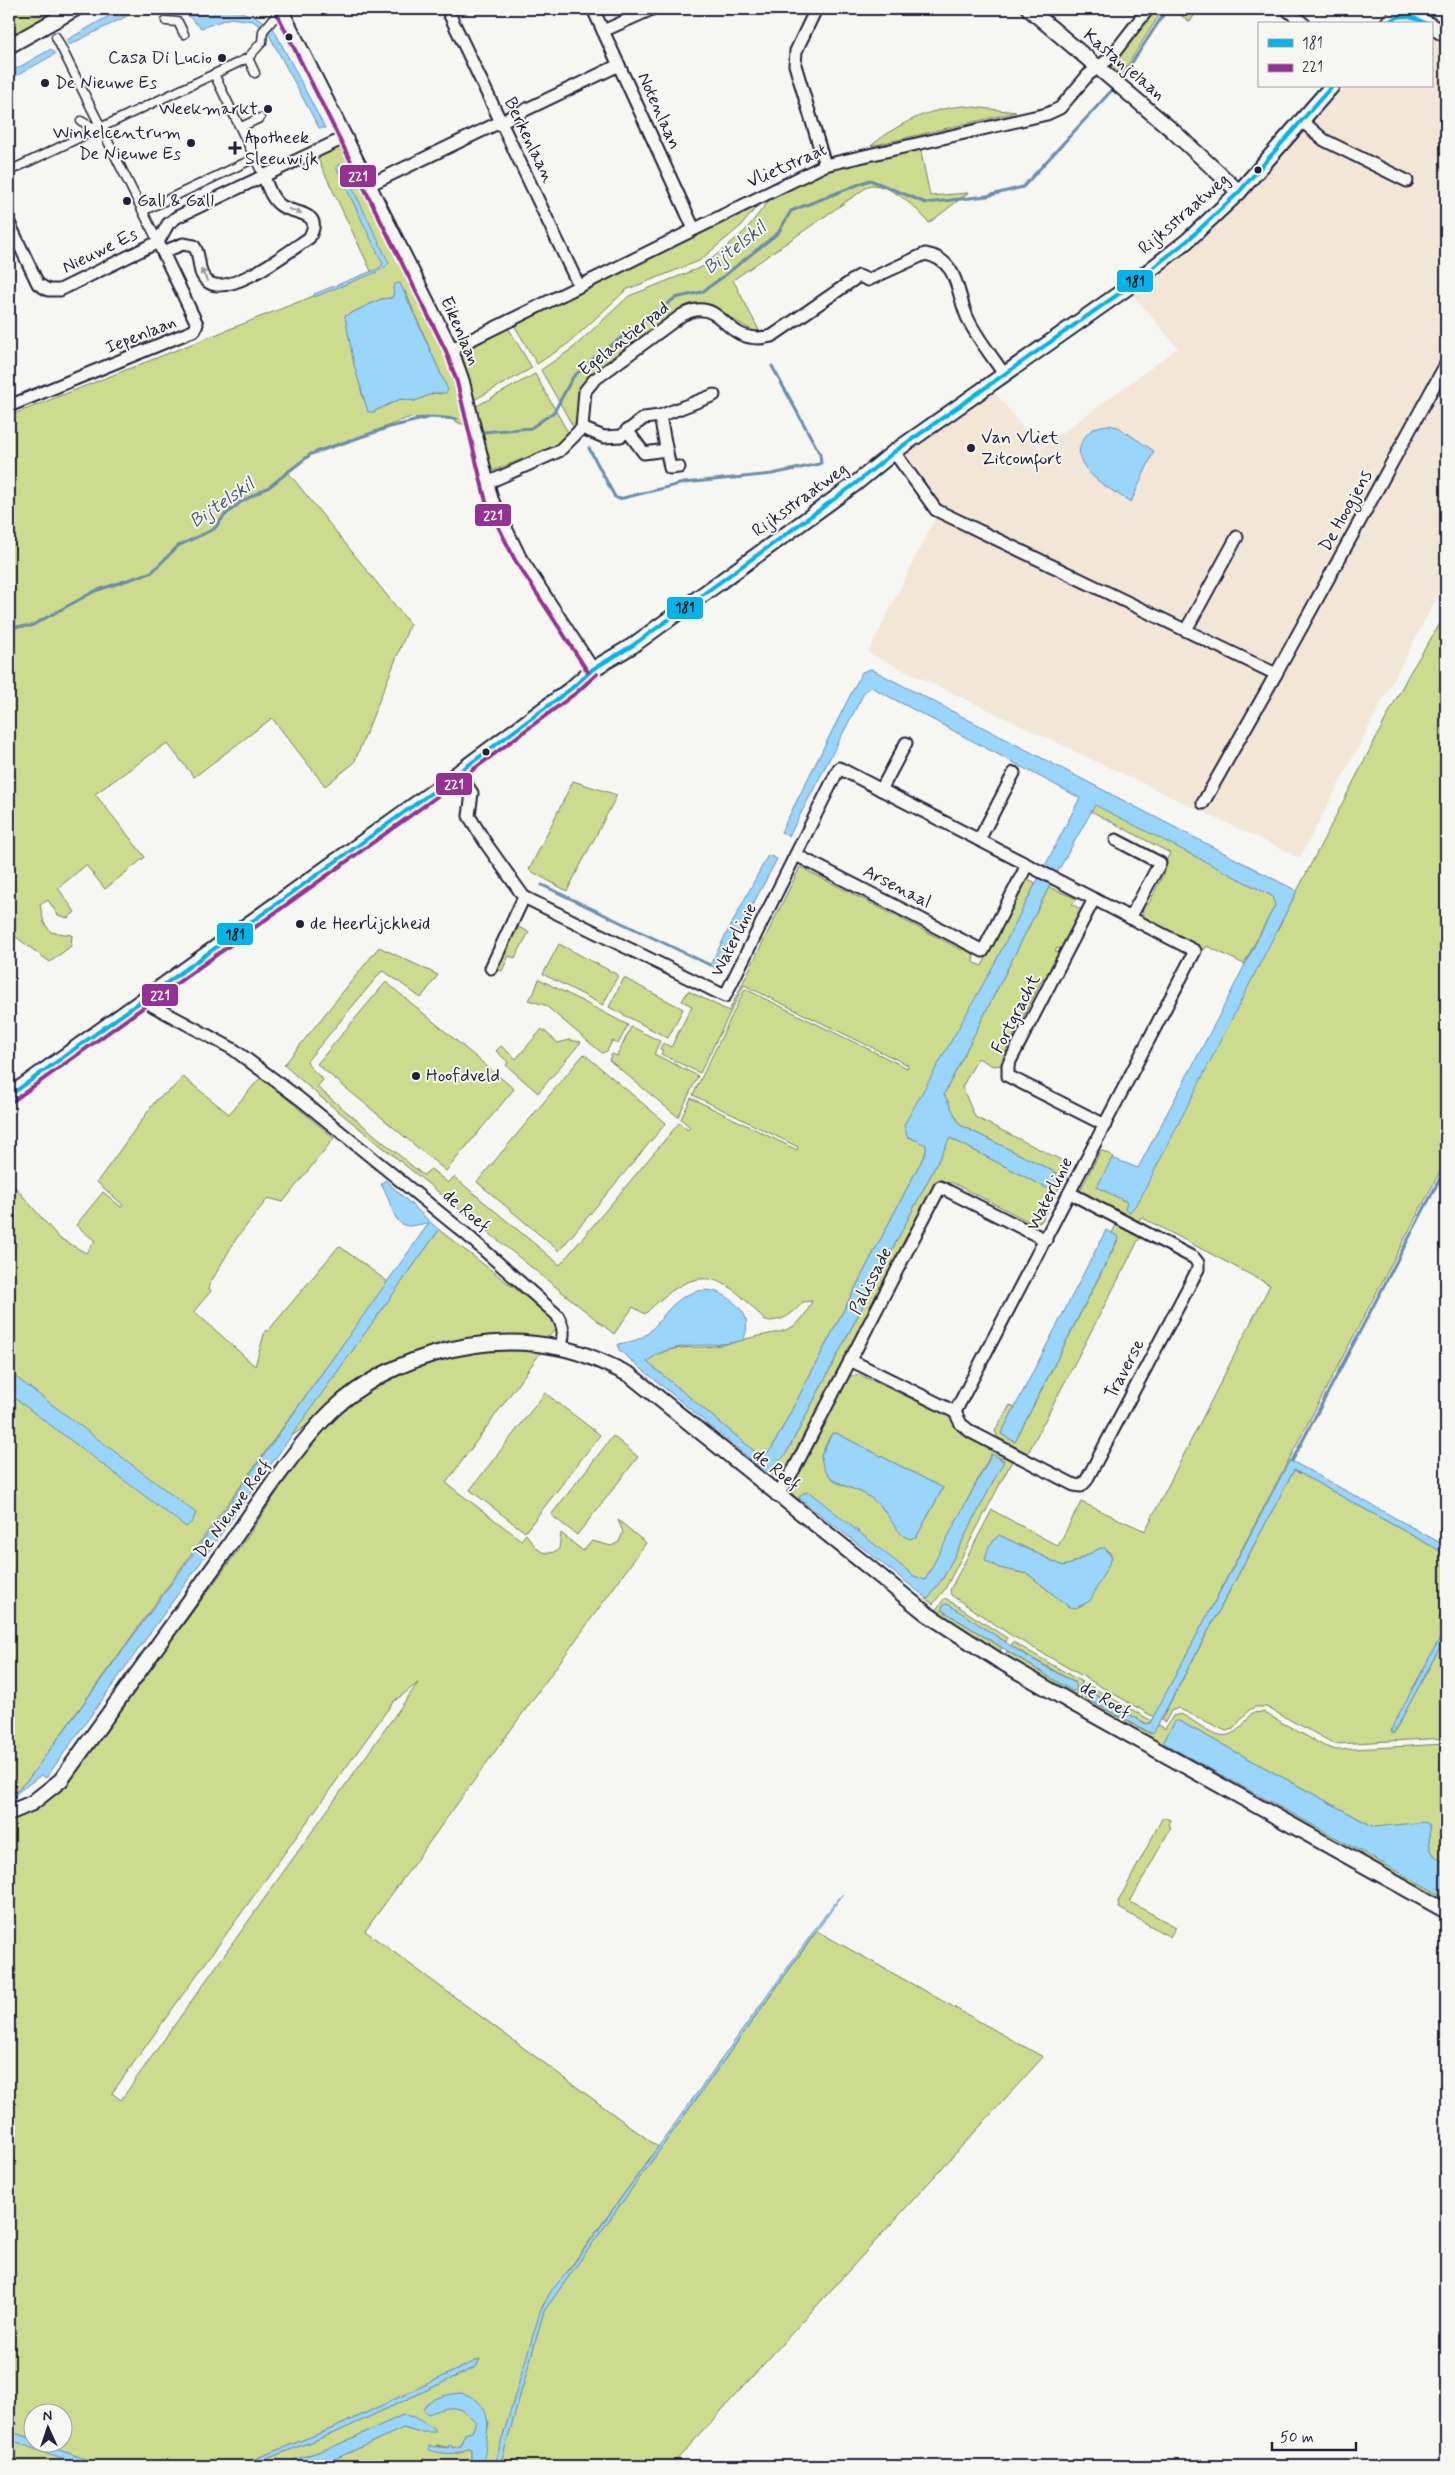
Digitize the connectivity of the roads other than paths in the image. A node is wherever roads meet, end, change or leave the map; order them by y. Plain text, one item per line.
1 (75, 9) edge
2 (282, 9) edge
3 (447, 9) edge
4 (593, 9) edge
5 (652, 9) edge
6 (816, 9) edge
7 (1029, 9) edge
8 (1148, 9) edge
9 (1286, 9) edge
10 (1410, 12) edge
11 (166, 21) dead end
12 (1302, 22) edge
13 (1389, 22) edge
14 (1425, 22) edge
15 (1432, 26) edge
16 (603, 31) junction
17 (184, 34) dead end
18 (1446, 35) edge
19 (56, 37) dead end
20 (9, 46) edge
21 (248, 58) junction
22 (619, 65) junction
23 (1098, 68) junction
24 (255, 73) dead end
25 (214, 74) junction
26 (1330, 88) edge
27 (260, 118) dead end
28 (82, 121) dead end
29 (1302, 121) junction
30 (501, 122) junction
31 (241, 127) junction
32 (100, 128) junction
33 (346, 137) junction
34 (255, 158) junction
35 (825, 165) junction
36 (9, 170) edge
37 (264, 177) junction
38 (1407, 181) dead end
39 (369, 185) junction
40 (1239, 192) junction
41 (143, 211) junction
42 (9, 222) edge
43 (694, 229) junction
44 (158, 242) junction
45 (163, 252) junction
46 (579, 286) junction
47 (452, 349) junction
48 (1446, 364) edge
49 (1003, 373) junction
50 (714, 395) dead end
51 (9, 406) edge
52 (660, 416) junction
53 (582, 428) junction
54 (627, 430) junction
55 (666, 450) junction
56 (894, 452) junction
57 (678, 467) dead end
58 (487, 483) junction
59 (1237, 538) dead end
60 (1186, 630) junction
61 (593, 669) junction
62 (1276, 674) junction
63 (906, 743) dead end
64 (458, 772) junction
65 (1014, 773) dead end
66 (882, 790) junction
67 (1203, 802) dead end
68 (979, 840) junction
69 (1116, 840) dead end
70 (796, 855) junction
71 (1032, 867) junction
72 (524, 897) junction
73 (1094, 899) junction
74 (1130, 918) junction
75 (490, 968) dead end
76 (145, 997) junction
77 (9, 1096) edge
78 (1105, 1125) junction
79 (1070, 1193) junction
80 (1046, 1240) junction
81 (560, 1347) junction
82 (850, 1360) junction
83 (955, 1412) junction
84 (777, 1496) junction
85 (9, 1813) edge
86 (1446, 1911) edge

1 - 20 street
2 - 21 street
2 - 33 street, Eikenlaan
3 - 30 street, Berkenlaan
4 - 16 street, Notenlaan
5 - 16 street
6 - 35 street
7 - 23 street, Kastanjelaan
8 - 23 street, Vlietstraat
9 - 12 street
10 - 13 street
10 - 14 street
11 - 17 street
15 - 18 street
16 - 22 street, Notenlaan
19 - 32 street, Nieuwe Es
21 - 24 street
21 - 25 street
22 - 30 street
22 - 43 street, Notenlaan
23 - 35 street, Vlietstraat
23 - 40 street, Kastanjelaan
25 - 31 street, Nieuwe Es
25 - 32 street
26 - 29 street, Rijksstraatweg
27 - 31 street
28 - 32 street
29 - 38 street
29 - 40 street, Rijksstraatweg
30 - 39 street
30 - 46 street, Berkenlaan
31 - 34 street, Nieuwe Es
32 - 36 street
32 - 41 street, Nieuwe Es
33 - 37 street, Nieuwe Es
33 - 39 street, Eikenlaan
34 - 37 street, Nieuwe Es
34 - 41 street, Nieuwe Es
35 - 43 street, Vlietstraat
37 - 44 street, Nieuwe Es
37 -> 45 street, Nieuwe Es
39 - 47 street, Eikenlaan
40 - 49 street, Rijksstraatweg
41 - 44 street, Nieuwe Es
42 - 44 street, Nieuwe Es
43 - 46 street, Vlietstraat
44 - 45 street, Iepenlaan
45 - 51 street, Iepenlaan
46 - 47 street, Vlietstraat
47 - 58 street, Eikenlaan
48 - 62 street, De Hoogjens
49 - 53 street, Egelantierpad
49 - 56 street, Rijksstraatweg
50 - 52 street
52 - 54 street
52 - 55 street
53 - 54 street
53 - 58 street
54 - 55 street
55 - 57 street
56 - 60 street
56 - 61 street, Rijksstraatweg
58 - 61 street, Eikenlaan
59 - 60 street
60 - 62 street
61 - 64 street, Rijksstraatweg
62 - 67 street, De Hoogjens
63 - 66 street
64 - 72 street, Waterlinie
64 - 76 street, Rijksstraatweg
65 - 68 street
66 - 68 street, Waterlinie
66 - 70 street, Waterlinie
68 - 71 street, Waterlinie
69 - 74 street
70 - 71 street, Arsenaal
70 - 72 street, Waterlinie
71 - 73 street, Waterlinie
72 - 75 street
73 - 74 street, Waterlinie
73 - 78 street, Fortgracht
74 - 78 street, Waterlinie
76 - 77 street, Rijksstraatweg
76 - 81 street, de Roef
78 - 79 street, Waterlinie
79 - 80 street, Waterlinie
79 - 83 street, Traverse
80 - 82 street, Palissade
80 - 83 street, Waterlinie
81 - 84 street, de Roef
81 - 85 street, De Nieuwe Roef
82 - 83 street
82 - 84 street, Palissade
84 - 86 street, de Roef

